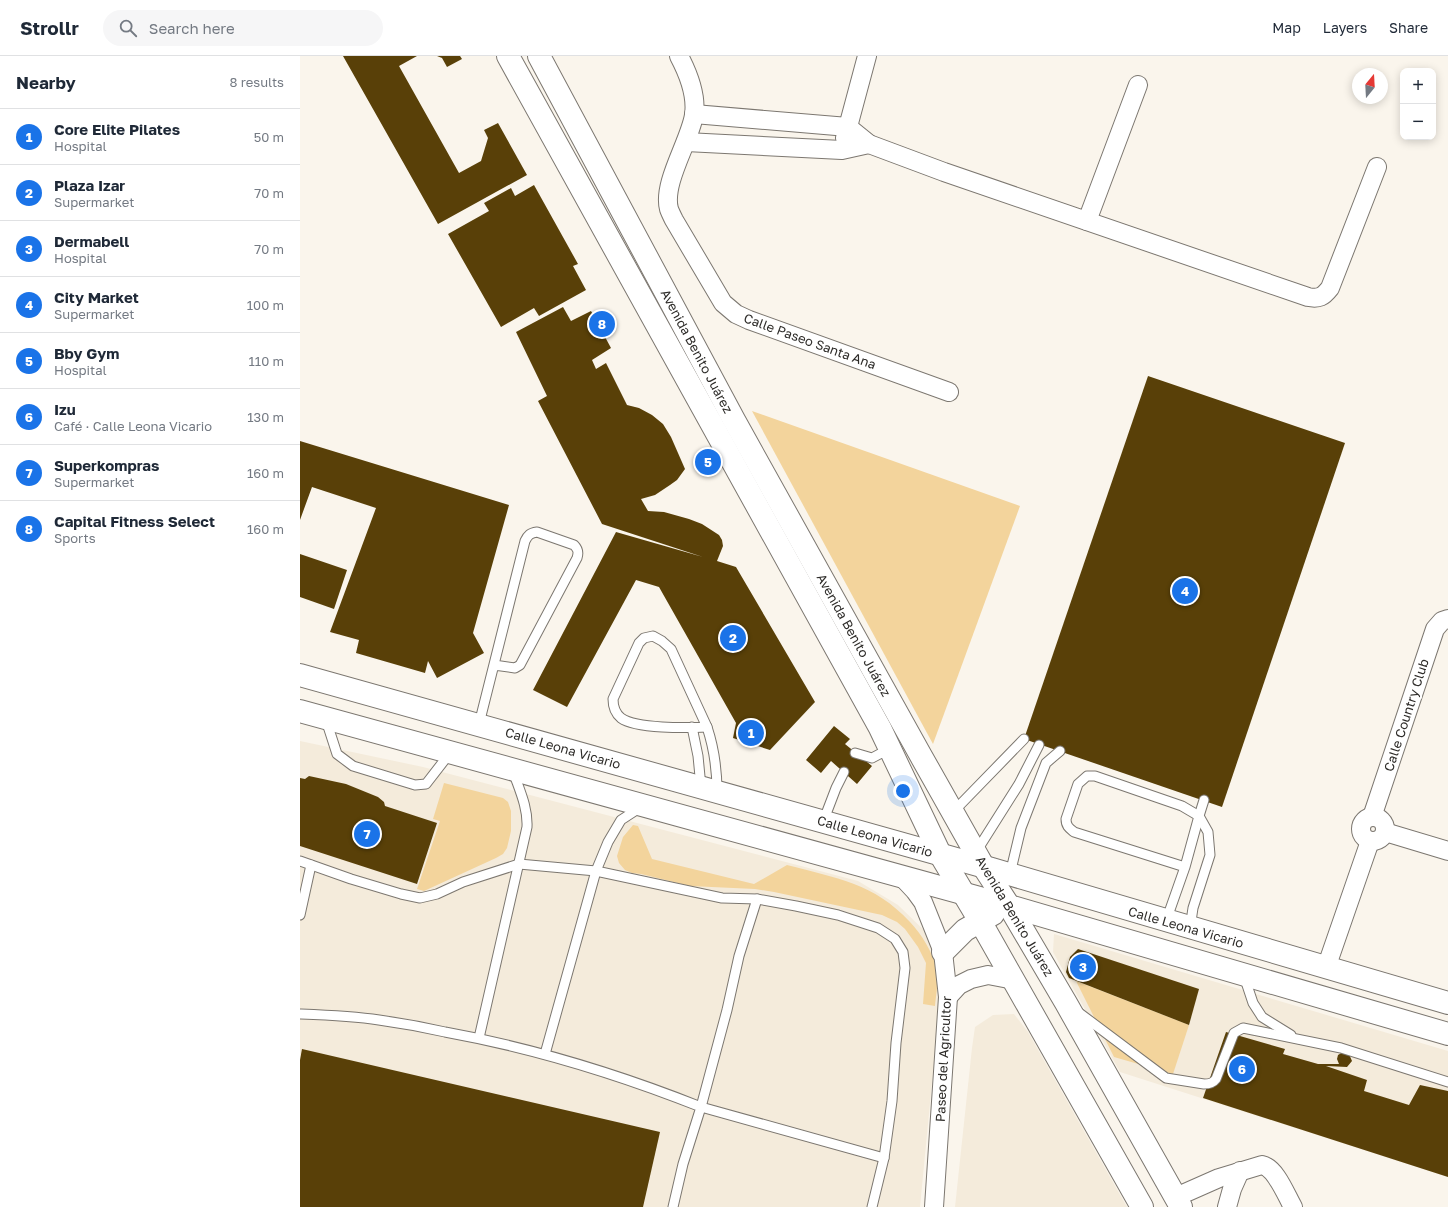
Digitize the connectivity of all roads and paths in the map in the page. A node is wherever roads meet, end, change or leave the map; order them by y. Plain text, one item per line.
1 (508, 56) edge
2 (539, 56) edge
3 (679, 56) edge
4 (868, 56) edge
5 (1138, 85) dead end
6 (694, 114) junction
7 (848, 128) junction
8 (686, 142) junction
9 (869, 144) junction
10 (842, 150) junction
11 (1377, 167) dead end
12 (1087, 221) junction
13 (949, 392) dead end
14 (1448, 619) edge
15 (494, 665) junction
16 (300, 675) edge
17 (300, 711) edge
18 (326, 718) junction
19 (479, 724) junction
20 (692, 727) junction
21 (707, 727) junction
22 (1024, 739) dead end
23 (1039, 744) dead end
24 (889, 749) junction
25 (1060, 751) dead end
26 (450, 753) junction
27 (855, 753) dead end
28 (513, 770) junction
29 (844, 772) dead end
30 (709, 790) junction
31 (1204, 800) dead end
32 (644, 805) junction
33 (953, 812) junction
34 (1199, 816) junction
35 (823, 822) junction
36 (1378, 837) junction
37 (1448, 851) edge
38 (940, 854) junction
39 (980, 859) junction
40 (300, 861) edge
41 (519, 864) junction
42 (311, 865) junction
43 (1185, 867) junction
44 (596, 871) junction
45 (1010, 874) junction
46 (901, 876) junction
47 (1049, 886) junction
48 (965, 894) junction
49 (757, 899) junction
50 (1010, 906) junction
51 (300, 915) edge
52 (980, 921) junction
53 (1166, 921) junction
54 (1190, 928) junction
55 (943, 952) junction
56 (1326, 968) junction
57 (1244, 974) junction
58 (1014, 980) junction
59 (948, 997) junction
60 (1066, 1003) junction
61 (1448, 1003) edge
62 (300, 1014) edge
63 (1448, 1034) edge
64 (479, 1038) junction
65 (1297, 1039) junction
66 (545, 1054) junction
67 (1448, 1082) edge
68 (701, 1107) junction
69 (884, 1158) junction
70 (1240, 1171) junction
71 (1179, 1202) edge
72 (673, 1207) edge
73 (872, 1207) edge
74 (934, 1207) edge
75 (1142, 1207) edge
76 (1227, 1207) edge
77 (1293, 1207) edge

1 - 24 main road, Avenida Benito Juárez
2 - 33 main road, Avenida Benito Juárez
3 - 6 street, Calle Paseo Santa Ana
4 - 7 street
5 - 12 street
6 - 7 street
6 - 8 street, Calle Paseo Santa Ana
7 - 9 street
7 - 10 street
8 - 10 street
8 - 13 street, Calle Paseo Santa Ana
9 - 10 street
9 - 12 street
11 - 12 street
14 - 36 street, Calle Country Club
15 - 15 lane
15 - 19 lane
16 - 19 main road, Calle Leona Vicario
17 - 18 main road
18 - 26 main road
18 - 26 lane
19 - 30 main road, Calle Leona Vicario
20 - 21 lane
20 - 21 lane
20 - 30 lane
21 - 30 lane
22 - 33 lane
23 - 39 lane
24 - 27 lane
24 - 38 main road, Avenida Benito Juárez
25 - 45 lane
26 - 28 main road
28 - 32 main road
28 - 41 lane
29 - 35 lane
30 - 35 main road, Calle Leona Vicario
31 - 34 lane
32 - 44 lane
32 - 46 main road
33 - 39 main road, Avenida Benito Juárez
34 - 43 lane
34 - 43 lane
34 - 54 lane
35 - 38 main road, Calle Leona Vicario
36 - 37 street
36 - 56 street
38 - 39 main road, Calle Leona Vicario
38 - 48 main road, Avenida Benito Juárez
39 - 45 main road, Calle Leona Vicario
39 - 50 main road, Avenida Benito Juárez
40 - 42 lane
41 - 42 lane
41 - 44 lane
41 - 64 lane
42 - 51 lane
43 - 53 lane
44 - 49 lane
44 - 66 lane
45 - 47 main road, Calle Leona Vicario
46 - 48 main road
46 - 55 street, Paseo del Agricultor
47 - 50 main road
47 - 53 main road, Calle Leona Vicario
48 - 50 main road
48 - 52 main road, Avenida Benito Juárez
49 - 68 lane
49 - 69 lane
50 - 52 main road
50 - 57 main road
50 - 60 main road, Avenida Benito Juárez
52 - 55 main road
52 - 58 main road, Avenida Benito Juárez
53 - 54 main road, Calle Leona Vicario
54 - 56 main road, Calle Leona Vicario
55 - 59 street, Paseo del Agricultor
56 - 61 main road, Calle Leona Vicario
57 - 63 main road
57 - 65 lane
58 - 59 street
58 - 75 main road, Avenida Benito Juárez
59 - 74 street, Paseo del Agricultor
60 - 65 lane
60 - 71 main road, Avenida Benito Juárez
62 - 64 lane
64 - 66 lane
65 - 67 lane
66 - 68 lane
68 - 69 lane
68 - 72 lane
69 - 73 lane
70 - 71 street
70 - 76 street
70 - 77 street

